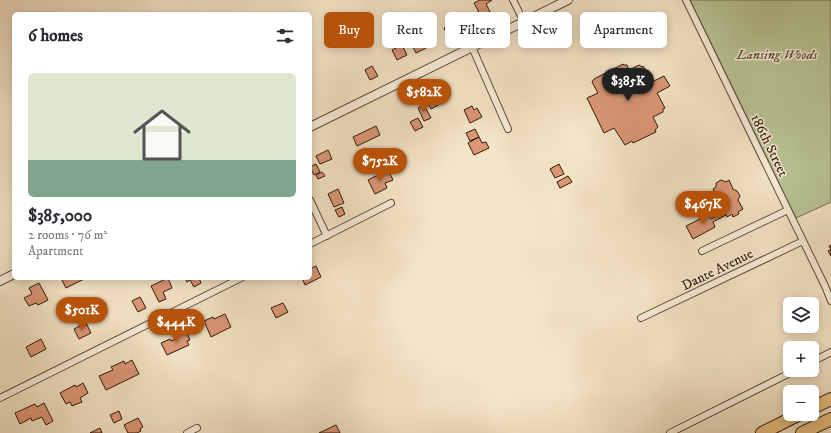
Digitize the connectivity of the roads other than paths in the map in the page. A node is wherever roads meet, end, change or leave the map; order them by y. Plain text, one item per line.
1 (512, 0) edge
2 (568, 0) edge
3 (686, 0) edge
4 (519, 12) edge
5 (544, 12) edge
6 (470, 48) edge
7 (472, 48) edge
8 (312, 127) edge
9 (508, 129) dead end
10 (391, 203) dead end
11 (312, 204) edge
12 (788, 210) junction
13 (327, 236) junction
14 (803, 241) junction
15 (312, 243) edge
16 (702, 251) dead end
17 (12, 275) edge
18 (238, 280) edge
19 (0, 281) edge
20 (828, 284) edge
21 (831, 301) edge
22 (641, 318) dead end
23 (831, 352) edge
24 (819, 358) edge
25 (783, 376) edge
26 (0, 398) edge
27 (831, 399) edge
28 (819, 405) edge
29 (831, 419) edge
30 (786, 421) edge
31 (197, 428) dead end
32 (187, 433) edge
33 (670, 433) edge
34 (762, 433) edge
35 (802, 433) edge

1 - 4 street
2 - 5 street
3 - 12 street, 186th Street
6 - 8 street
7 - 9 street
10 - 13 street
11 - 13 street
12 - 14 street, 186th Street
12 - 16 street
13 - 15 street
14 - 20 street, 186th Street
14 - 22 street, Dante Avenue
17 - 19 street
18 - 26 street
20 - 21 street, 186th Street
23 - 24 street
25 - 33 street
27 - 28 highway
29 - 35 highway
30 - 34 highway
31 - 32 street

